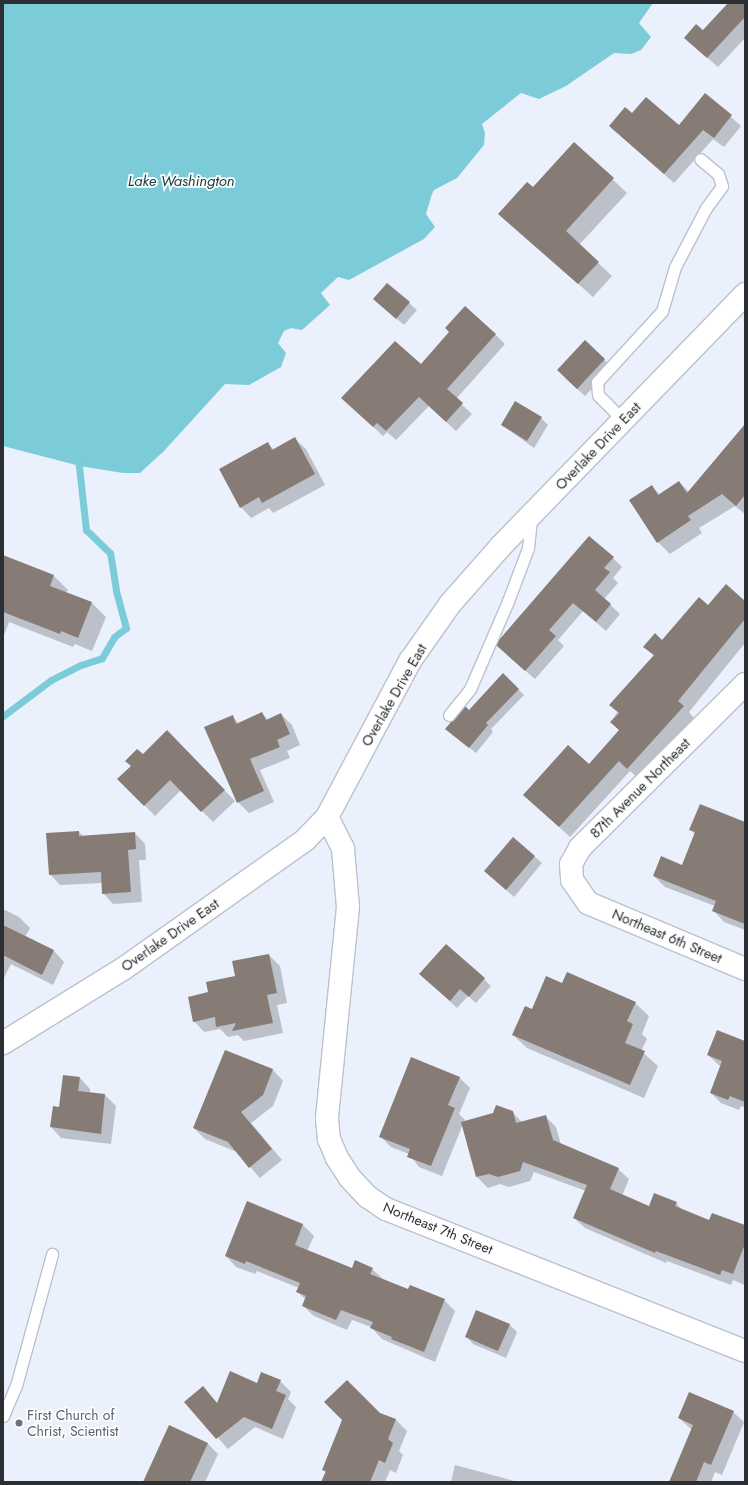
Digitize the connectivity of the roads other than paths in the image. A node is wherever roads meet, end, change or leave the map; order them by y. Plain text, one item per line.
1 (700, 160) dead end
2 (745, 294) edge
3 (623, 420) junction
4 (531, 515) junction
5 (745, 684) edge
6 (449, 715) dead end
7 (327, 817) junction
8 (588, 903) joint
9 (745, 969) edge
10 (3, 1043) edge
11 (52, 1254) dead end
12 (745, 1351) edge
13 (3, 1416) edge

1 - 3 lane
2 - 3 street, Overlake Drive East
3 - 4 street, Overlake Drive East
4 - 6 lane
4 - 7 street, Overlake Drive East
5 - 8 street, 87th Avenue Northeast
7 - 10 street, Overlake Drive East
7 - 12 street, Northeast 7th Street
8 - 9 street, Northeast 6th Street
11 - 13 lane

